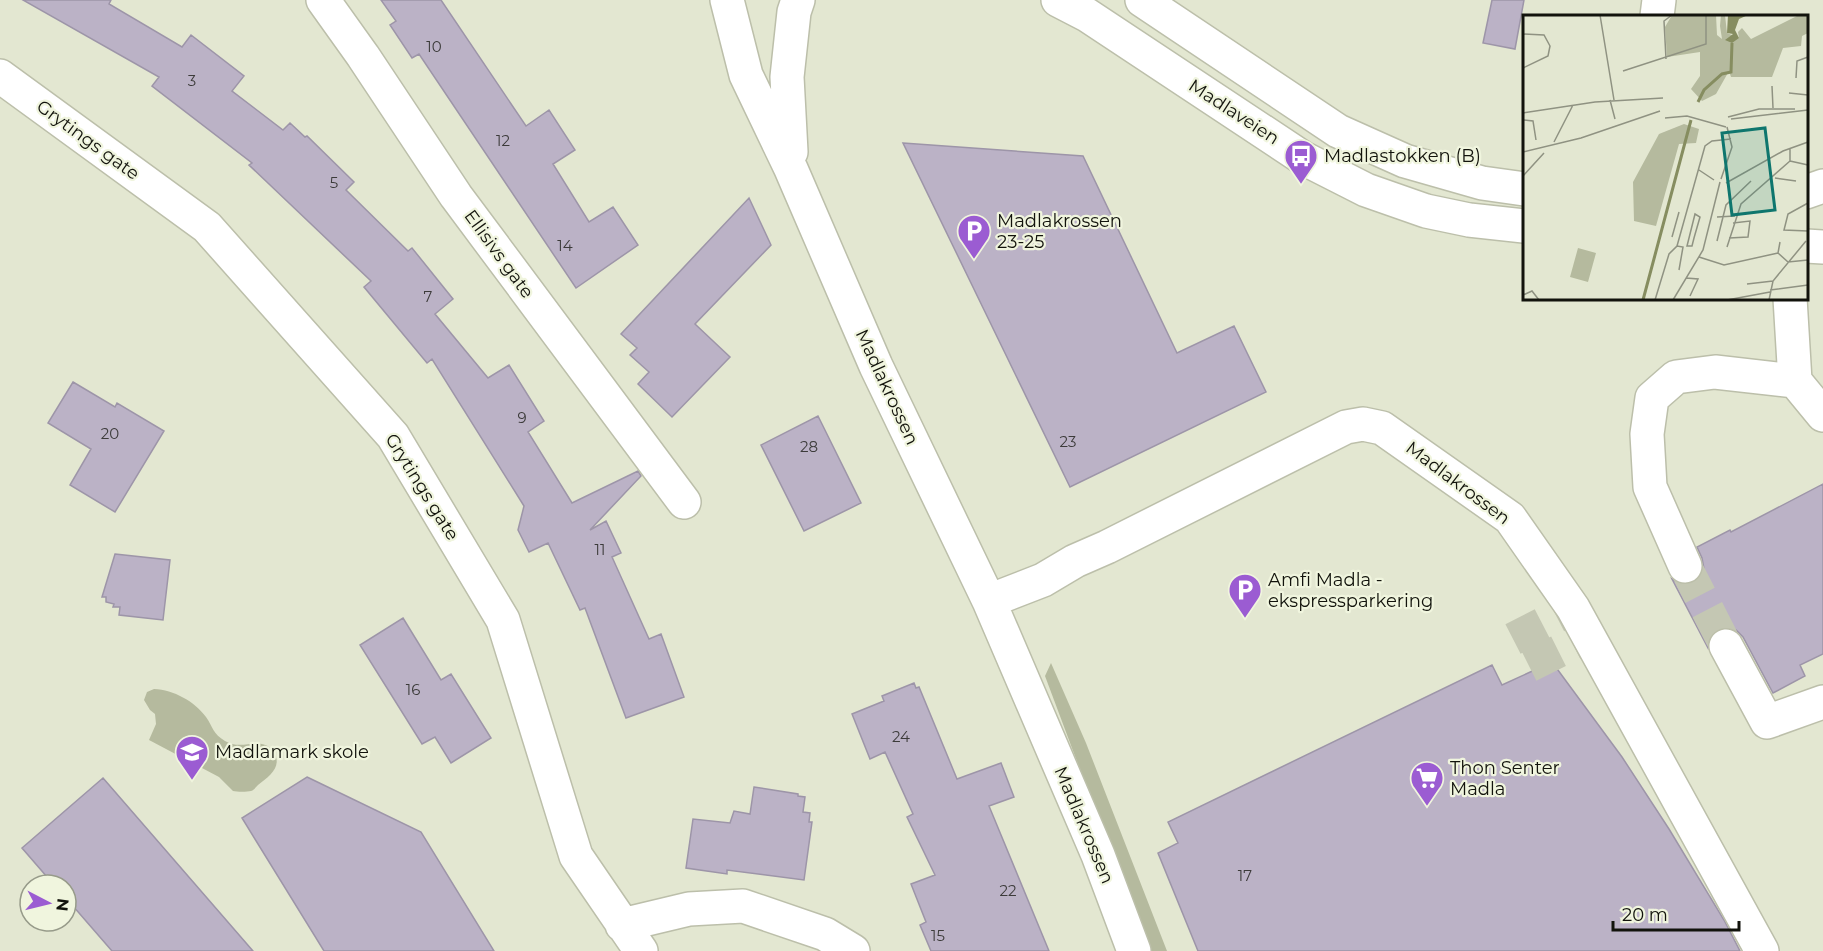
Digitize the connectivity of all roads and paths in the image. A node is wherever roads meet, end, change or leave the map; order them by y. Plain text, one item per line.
1 (322, 0) edge
2 (727, 0) edge
3 (798, 0) edge
4 (1058, 0) edge
5 (1142, 0) edge
6 (1659, 0) edge
7 (1657, 15) edge
8 (0, 76) edge
9 (791, 169) junction
10 (1823, 186) edge
11 (1523, 189) edge
12 (1808, 191) edge
13 (1523, 226) edge
14 (1808, 246) edge
15 (1823, 247) edge
16 (1790, 300) edge
17 (1795, 381) junction
18 (1823, 415) edge
19 (684, 502) dead end
20 (1685, 566) tunnel mouth
21 (989, 601) junction
22 (1726, 646) tunnel mouth
23 (1823, 702) edge
24 (632, 938) edge
25 (853, 951) edge
26 (1134, 951) edge
27 (1762, 951) edge

1 - 19 street, Ellisivs gate
2 - 9 street, Madlakrossen
3 - 9 street, Madlakrossen
4 - 13 street, Madlaveien
5 - 11 street
6 - 7 street
8 - 24 street, Grytings gate
9 - 21 street, Madlakrossen
10 - 12 street
14 - 15 street
16 - 17 street
17 - 18 street
17 - 20 street
21 - 26 street, Madlakrossen
21 - 27 street, Madlakrossen
22 - 23 street
24 - 25 street, Grytings gate

